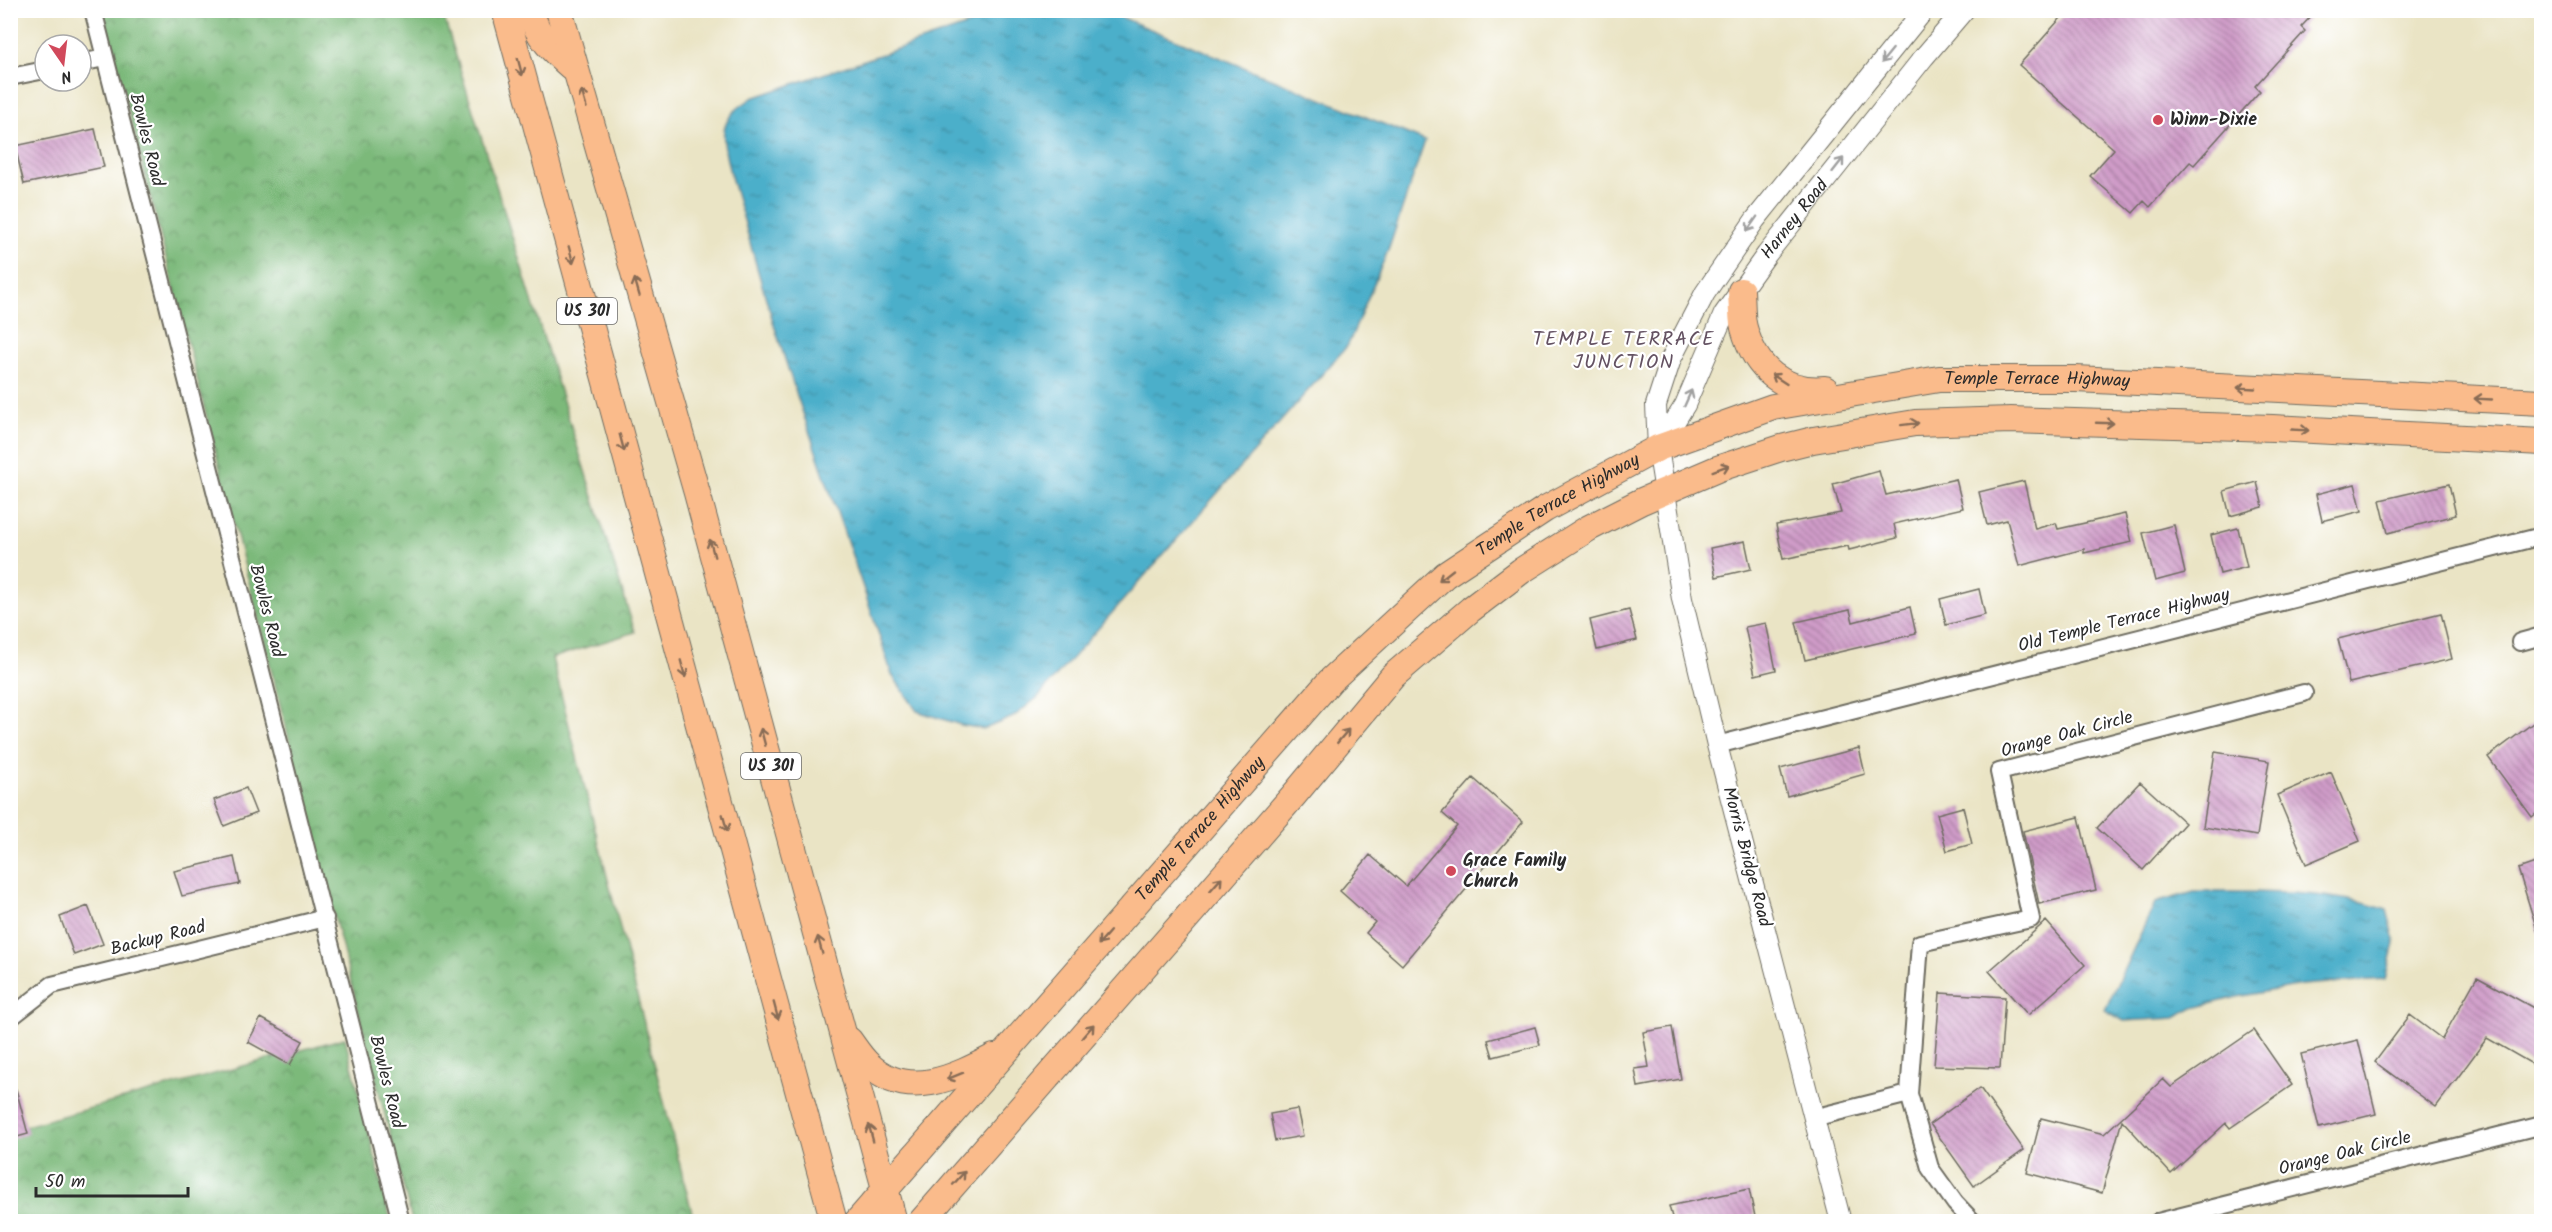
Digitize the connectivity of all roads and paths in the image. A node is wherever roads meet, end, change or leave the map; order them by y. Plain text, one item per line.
1 (93, 10) edge
2 (505, 10) edge
3 (530, 10) edge
4 (559, 10) edge
5 (1924, 10) edge
6 (1964, 10) edge
7 (104, 58) junction
8 (93, 60) edge
9 (576, 71) junction
10 (33, 72) edge
11 (10, 77) edge
12 (1741, 291) junction
13 (1939, 379) junction
14 (2541, 402) edge
15 (2541, 442) edge
16 (1658, 448) junction
17 (1666, 490) junction
18 (2541, 536) edge
19 (2541, 636) edge
20 (2520, 642) dead end
21 (2304, 693) dead end
22 (1717, 745) junction
23 (325, 918) junction
24 (10, 1018) edge
25 (844, 1033) junction
26 (1007, 1050) junction
27 (1909, 1094) junction
28 (1813, 1118) junction
29 (2541, 1125) edge
30 (886, 1190) junction
31 (401, 1221) edge
32 (834, 1221) edge
33 (857, 1221) edge
34 (894, 1221) edge
35 (921, 1221) edge
36 (1841, 1221) edge
37 (1973, 1221) edge
38 (2158, 1221) edge

1 - 7 street, Bowles Road
2 -> 32 main road, US 301
3 - 9 main road
4 - 9 main road, US 301
5 -> 16 street, Harney Road
12 -> 6 street, Harney Road
7 - 8 street
7 - 23 street, Bowles Road
25 -> 9 main road, US 301
10 - 11 street
13 -> 12 main road
16 -> 12 street, Harney Road
14 -> 13 main road, Temple Terrace Highway
13 - 16 main road, Temple Terrace Highway
17 -> 15 main road, Temple Terrace Highway
16 - 17 street, Harney Road
16 -> 26 main road, Temple Terrace Highway
17 - 22 street, Morris Bridge Road
35 -> 17 main road, Temple Terrace Highway
18 - 22 street, Old Temple Terrace Highway
19 - 20 street
21 - 27 street, Orange Oak Circle
22 - 28 street, Morris Bridge Road
23 - 24 street, Backup Road
23 - 31 street, Bowles Road
26 -> 25 main road
30 -> 25 main road, US 301
26 - 30 main road, Temple Terrace Highway
27 - 28 street
27 - 37 street, Orange Oak Circle
28 - 36 street, Morris Bridge Road
29 - 38 street, Orange Oak Circle
30 - 33 main road, Temple Terrace Highway
30 - 34 main road, US 301

